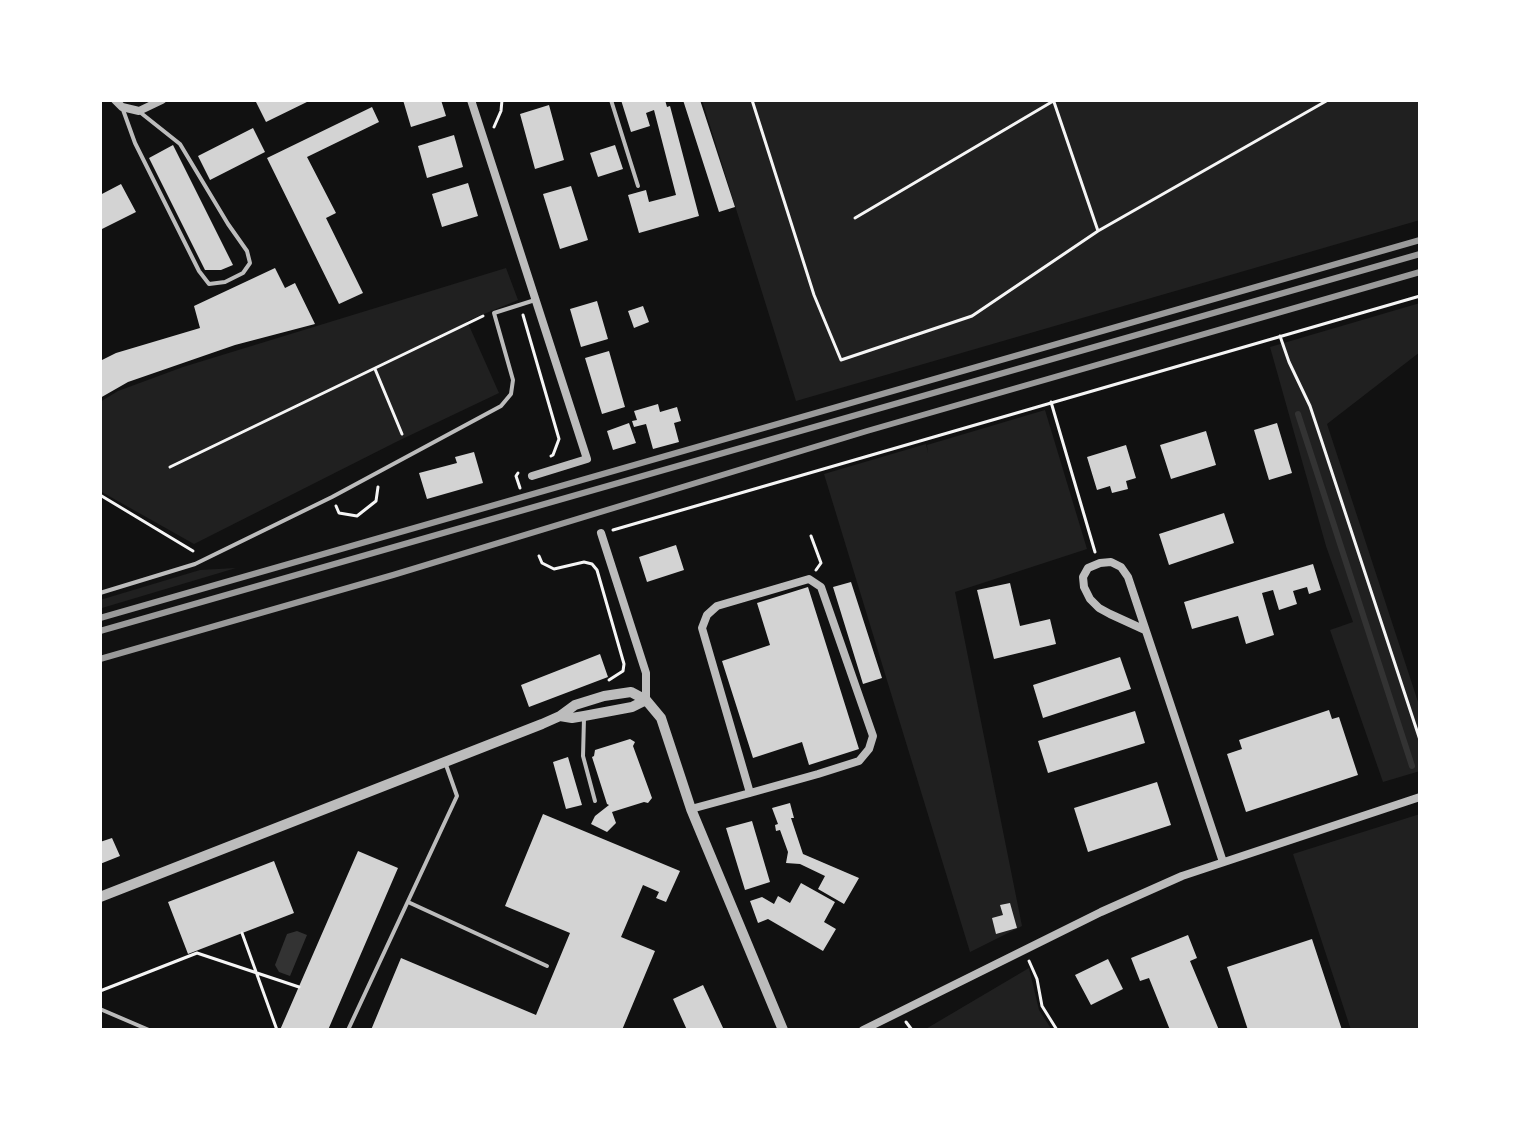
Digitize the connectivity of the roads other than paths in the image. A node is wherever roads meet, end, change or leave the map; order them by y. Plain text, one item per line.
1 (162, 100) edge
2 (471, 100) edge
3 (611, 100) edge
4 (118, 103) edge
5 (139, 111) junction
6 (638, 186) dead end
7 (537, 299) junction
8 (532, 476) dead end
9 (601, 533) road end
10 (100, 593) edge
11 (1145, 630) junction
12 (646, 700) junction
13 (560, 716) junction
14 (584, 716) junction
15 (445, 762) junction
16 (750, 793) junction
17 (1420, 797) edge
18 (595, 801) dead end
19 (691, 809) junction
20 (1223, 862) junction
21 (100, 897) edge
22 (408, 902) junction
23 (547, 966) dead end
24 (100, 1009) edge
25 (136, 1027) edge
26 (149, 1030) edge
27 (348, 1030) edge
28 (783, 1030) edge
29 (863, 1030) edge

1 - 5 street
2 - 7 street
3 - 6 lane
4 - 5 street
4 - 5 lane
7 - 8 street
7 - 10 lane
9 - 12 street
11 - 11 street
11 - 20 street
12 - 13 street
12 - 14 street
12 - 19 street
13 - 14 street
13 - 15 street
14 - 18 lane
15 - 21 street
15 - 22 lane
16 - 16 street
16 - 19 street
17 - 20 street
19 - 28 street
20 - 29 street
22 - 23 lane
22 - 27 lane
24 - 25 lane
25 - 26 lane

